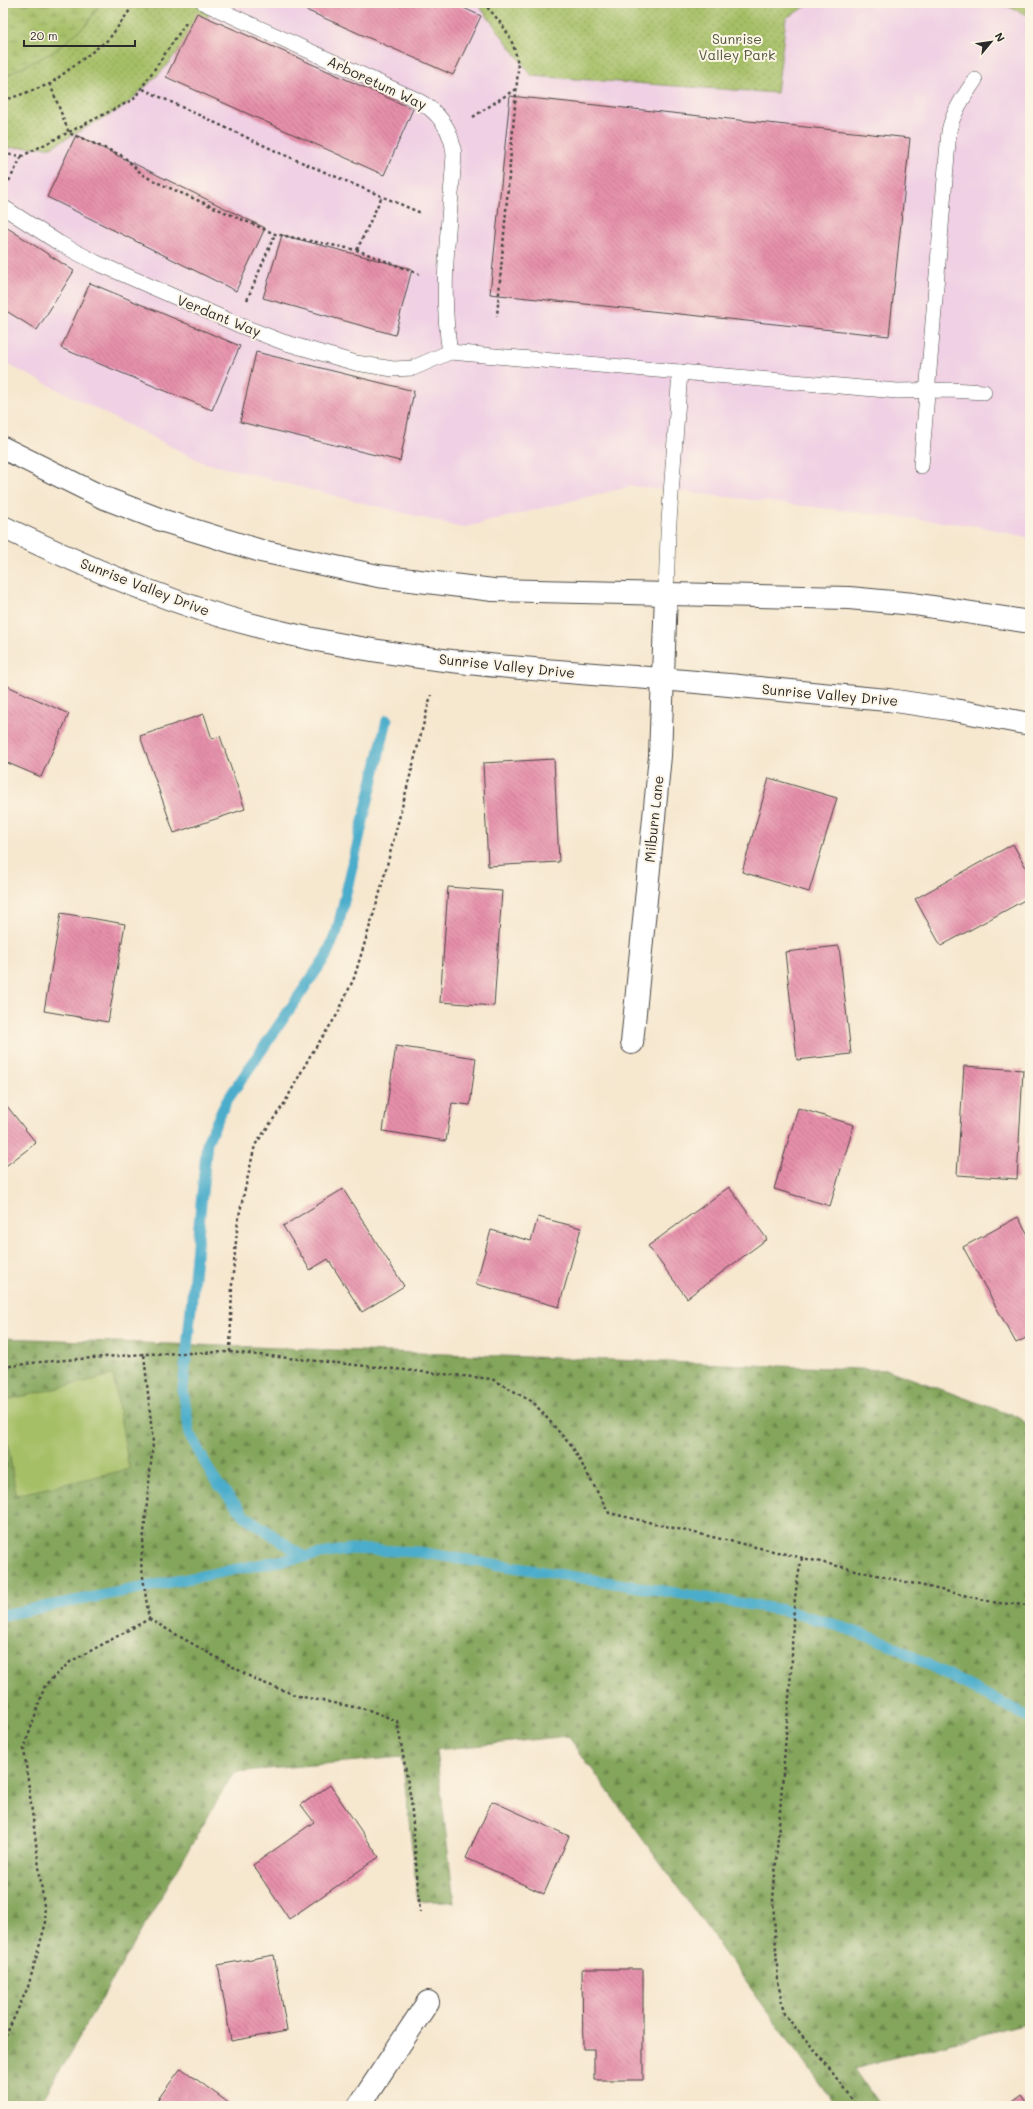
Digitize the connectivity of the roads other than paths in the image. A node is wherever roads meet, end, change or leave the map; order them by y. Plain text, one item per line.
1 (204, 3) edge
2 (975, 80) dead end
3 (3, 208) edge
4 (450, 352) junction
5 (680, 372) junction
6 (927, 390) junction
7 (984, 392) dead end
8 (3, 448) edge
9 (921, 466) dead end
10 (3, 527) edge
11 (666, 594) junction
12 (1030, 622) edge
13 (664, 680) junction
14 (1030, 724) edge
15 (632, 1043) dead end
16 (428, 2002) dead end
17 (359, 2106) edge

1 - 4 lane, Arboretum Way
2 - 6 lane
3 - 4 lane, Verdant Way
4 - 5 lane
5 - 6 lane
5 - 11 lane
6 - 7 lane
6 - 9 lane
8 - 11 main road
10 - 13 main road, Sunrise Valley Drive
11 - 12 main road
11 - 13 main road, Milburn Lane
13 - 14 main road, Sunrise Valley Drive
13 - 15 main road, Milburn Lane
16 - 17 main road

